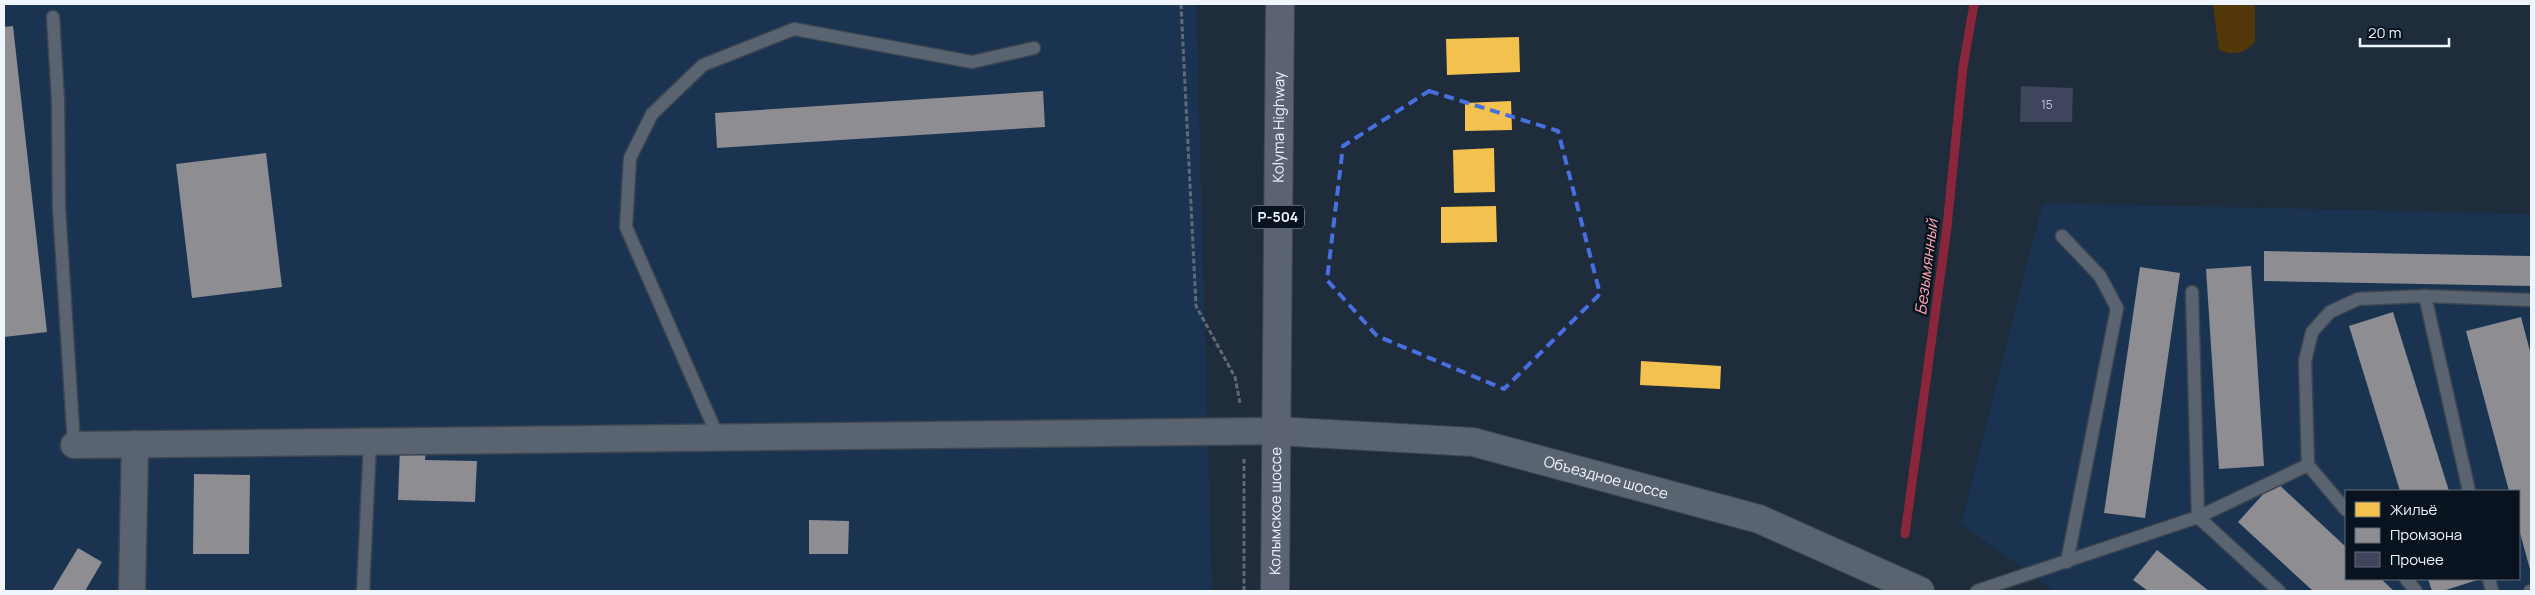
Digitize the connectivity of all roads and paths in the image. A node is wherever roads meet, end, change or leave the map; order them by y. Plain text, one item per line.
1 (1181, 4) edge
2 (1280, 4) edge
3 (53, 17) dead end
4 (1034, 48) dead end
5 (2062, 236) dead end
6 (2192, 292) dead end
7 (2425, 296) junction
8 (2531, 300) edge
9 (1275, 431) junction
10 (1244, 432) junction
11 (720, 439) junction
12 (370, 442) junction
13 (135, 444) junction
14 (74, 445) joint
15 (2308, 465) junction
16 (2469, 490) edge
17 (2345, 509) edge
18 (2198, 517) junction
19 (2067, 562) junction
20 (2407, 580) edge
21 (132, 591) edge
22 (363, 591) edge
23 (1244, 591) edge
24 (1275, 591) edge
25 (1920, 591) edge
26 (1977, 591) edge
27 (2279, 591) edge
28 (2416, 591) edge

1 - 10 path
2 - 9 highway, Kolyma Highway / Р-504
3 - 14 lane
4 - 11 lane
5 - 19 lane
6 - 18 lane
7 - 8 lane
7 - 15 lane
7 - 16 lane
9 - 10 street
9 - 24 highway, Колымское шоссе
9 - 25 street, Объездное шоссе
10 - 11 street
10 - 23 path
11 - 12 street
12 - 13 street
12 - 22 lane
13 - 14 street
13 - 21 street
15 - 17 lane
15 - 18 lane
18 - 19 lane
18 - 27 lane
19 - 26 lane
20 - 28 lane

